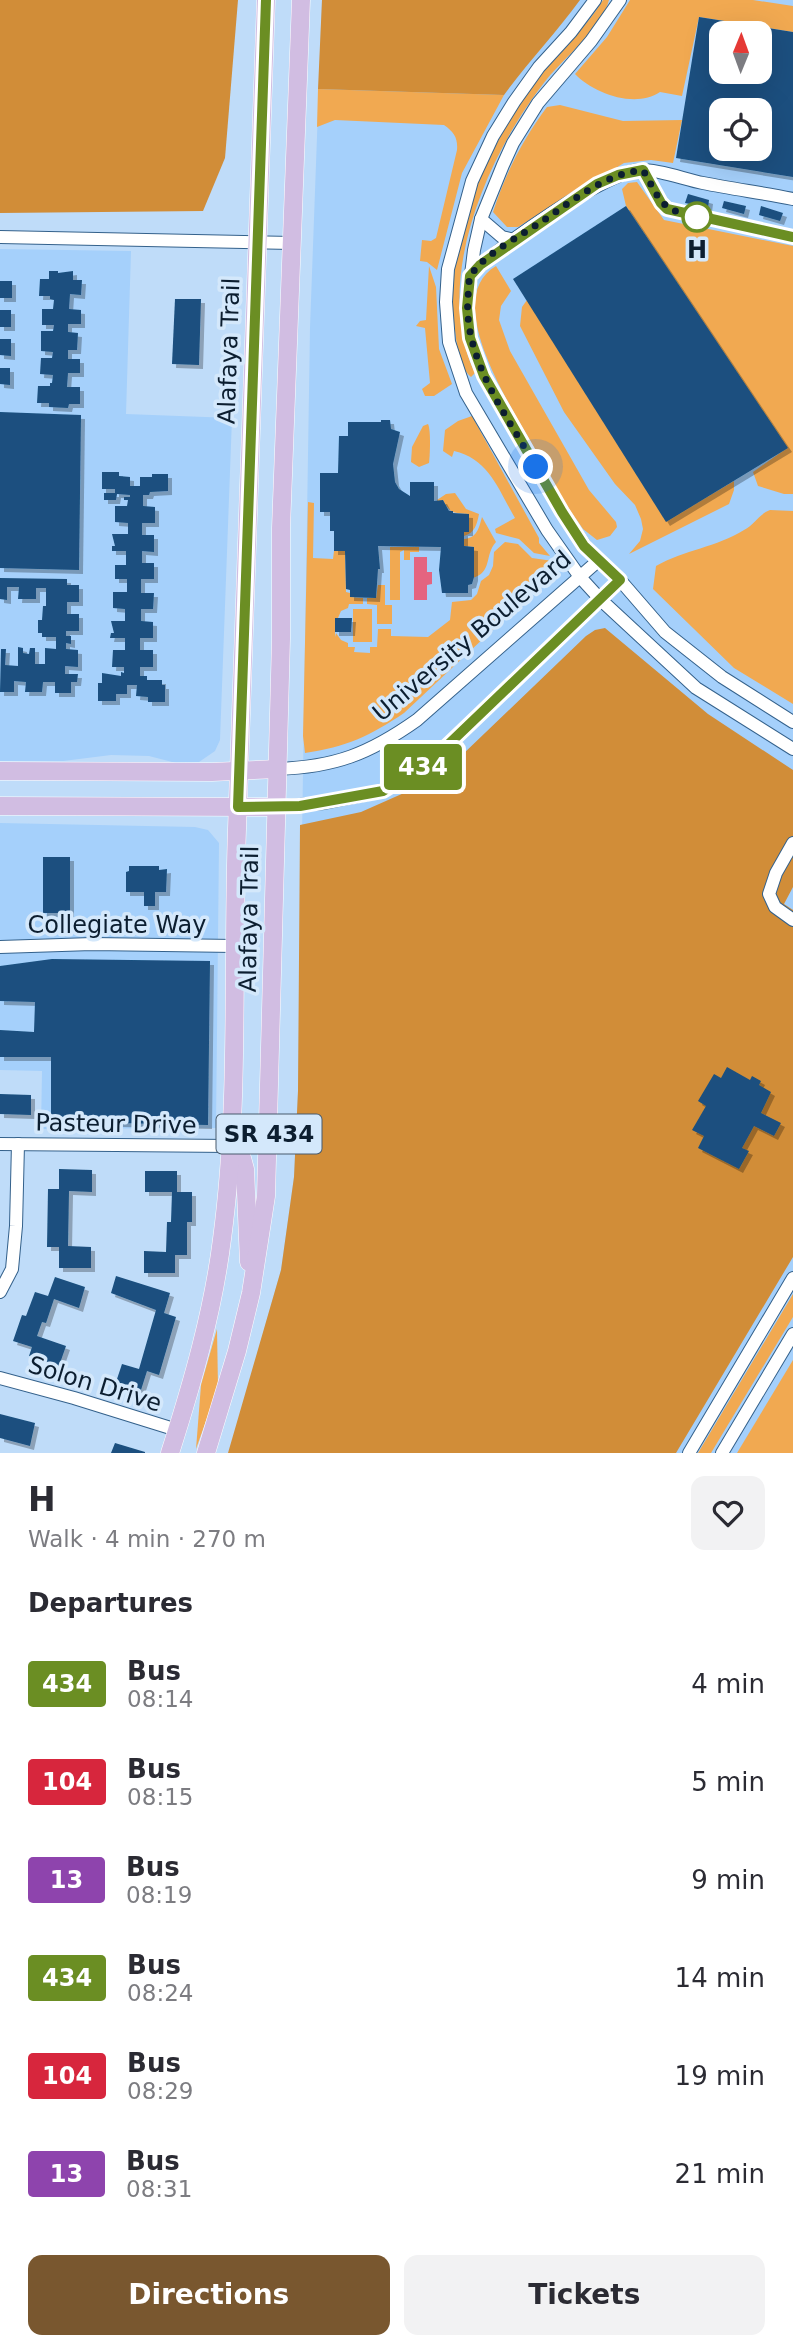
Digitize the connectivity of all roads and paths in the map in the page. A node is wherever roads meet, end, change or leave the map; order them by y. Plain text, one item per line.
1 (266, 0) edge
2 (301, 0) edge
3 (595, 0) edge
4 (620, 0) edge
5 (643, 170) junction
6 (793, 199) edge
7 (481, 219) junction
8 (0, 237) edge
9 (793, 237) edge
10 (514, 240) junction
11 (257, 242) junction
12 (292, 243) junction
13 (470, 276) junction
14 (599, 560) junction
15 (580, 577) junction
16 (620, 580) junction
17 (601, 600) junction
18 (793, 722) edge
19 (793, 749) edge
20 (277, 769) junction
21 (0, 771) edge
22 (239, 771) junction
23 (0, 807) edge
24 (238, 807) junction
25 (276, 807) junction
26 (793, 843) edge
27 (793, 920) edge
28 (235, 946) junction
29 (0, 947) edge
30 (0, 1144) edge
31 (18, 1144) junction
32 (231, 1146) junction
33 (793, 1278) edge
34 (0, 1292) edge
35 (251, 1293) junction
36 (793, 1334) edge
37 (0, 1378) edge
38 (177, 1430) junction
39 (170, 1453) edge
40 (206, 1453) edge
41 (689, 1453) edge
42 (722, 1453) edge

1 - 11 main road, Alafaya Trail / SR 434
2 - 12 main road, Alafaya Trail / SR 434
3 - 15 street
4 - 7 street
5 - 6 street
5 - 9 street
5 - 10 street
7 - 10 street
7 - 13 street
8 - 11 street
10 - 13 street
11 - 12 street
11 - 22 main road, Alafaya Trail / SR 434
12 - 20 main road, Alafaya Trail / SR 434
13 - 14 street
14 - 15 street, University Boulevard
14 - 16 street
15 - 17 street
15 - 20 street, University Boulevard
16 - 17 street
16 - 18 street
17 - 19 street
17 - 25 street
20 - 22 main road, University Boulevard
20 - 25 main road, Alafaya Trail / SR 434
21 - 22 main road, University Boulevard
22 - 24 main road, Alafaya Trail / SR 434
23 - 24 main road
24 - 25 main road
24 - 28 main road, Alafaya Trail / SR 434
25 - 35 main road, Alafaya Trail / SR 434
26 - 27 street
28 - 29 street, Collegiate Way
28 - 32 main road, Alafaya Trail / SR 434
30 - 31 street, Pasteur Drive
31 - 32 street, Pasteur Drive
31 - 34 street
32 - 35 main road
32 - 38 main road, Alafaya Trail / SR 434
33 - 41 street
35 - 40 main road, Alafaya Trail / SR 434
36 - 42 street
37 - 38 street, Solon Drive
38 - 39 main road, Alafaya Trail / SR 434

